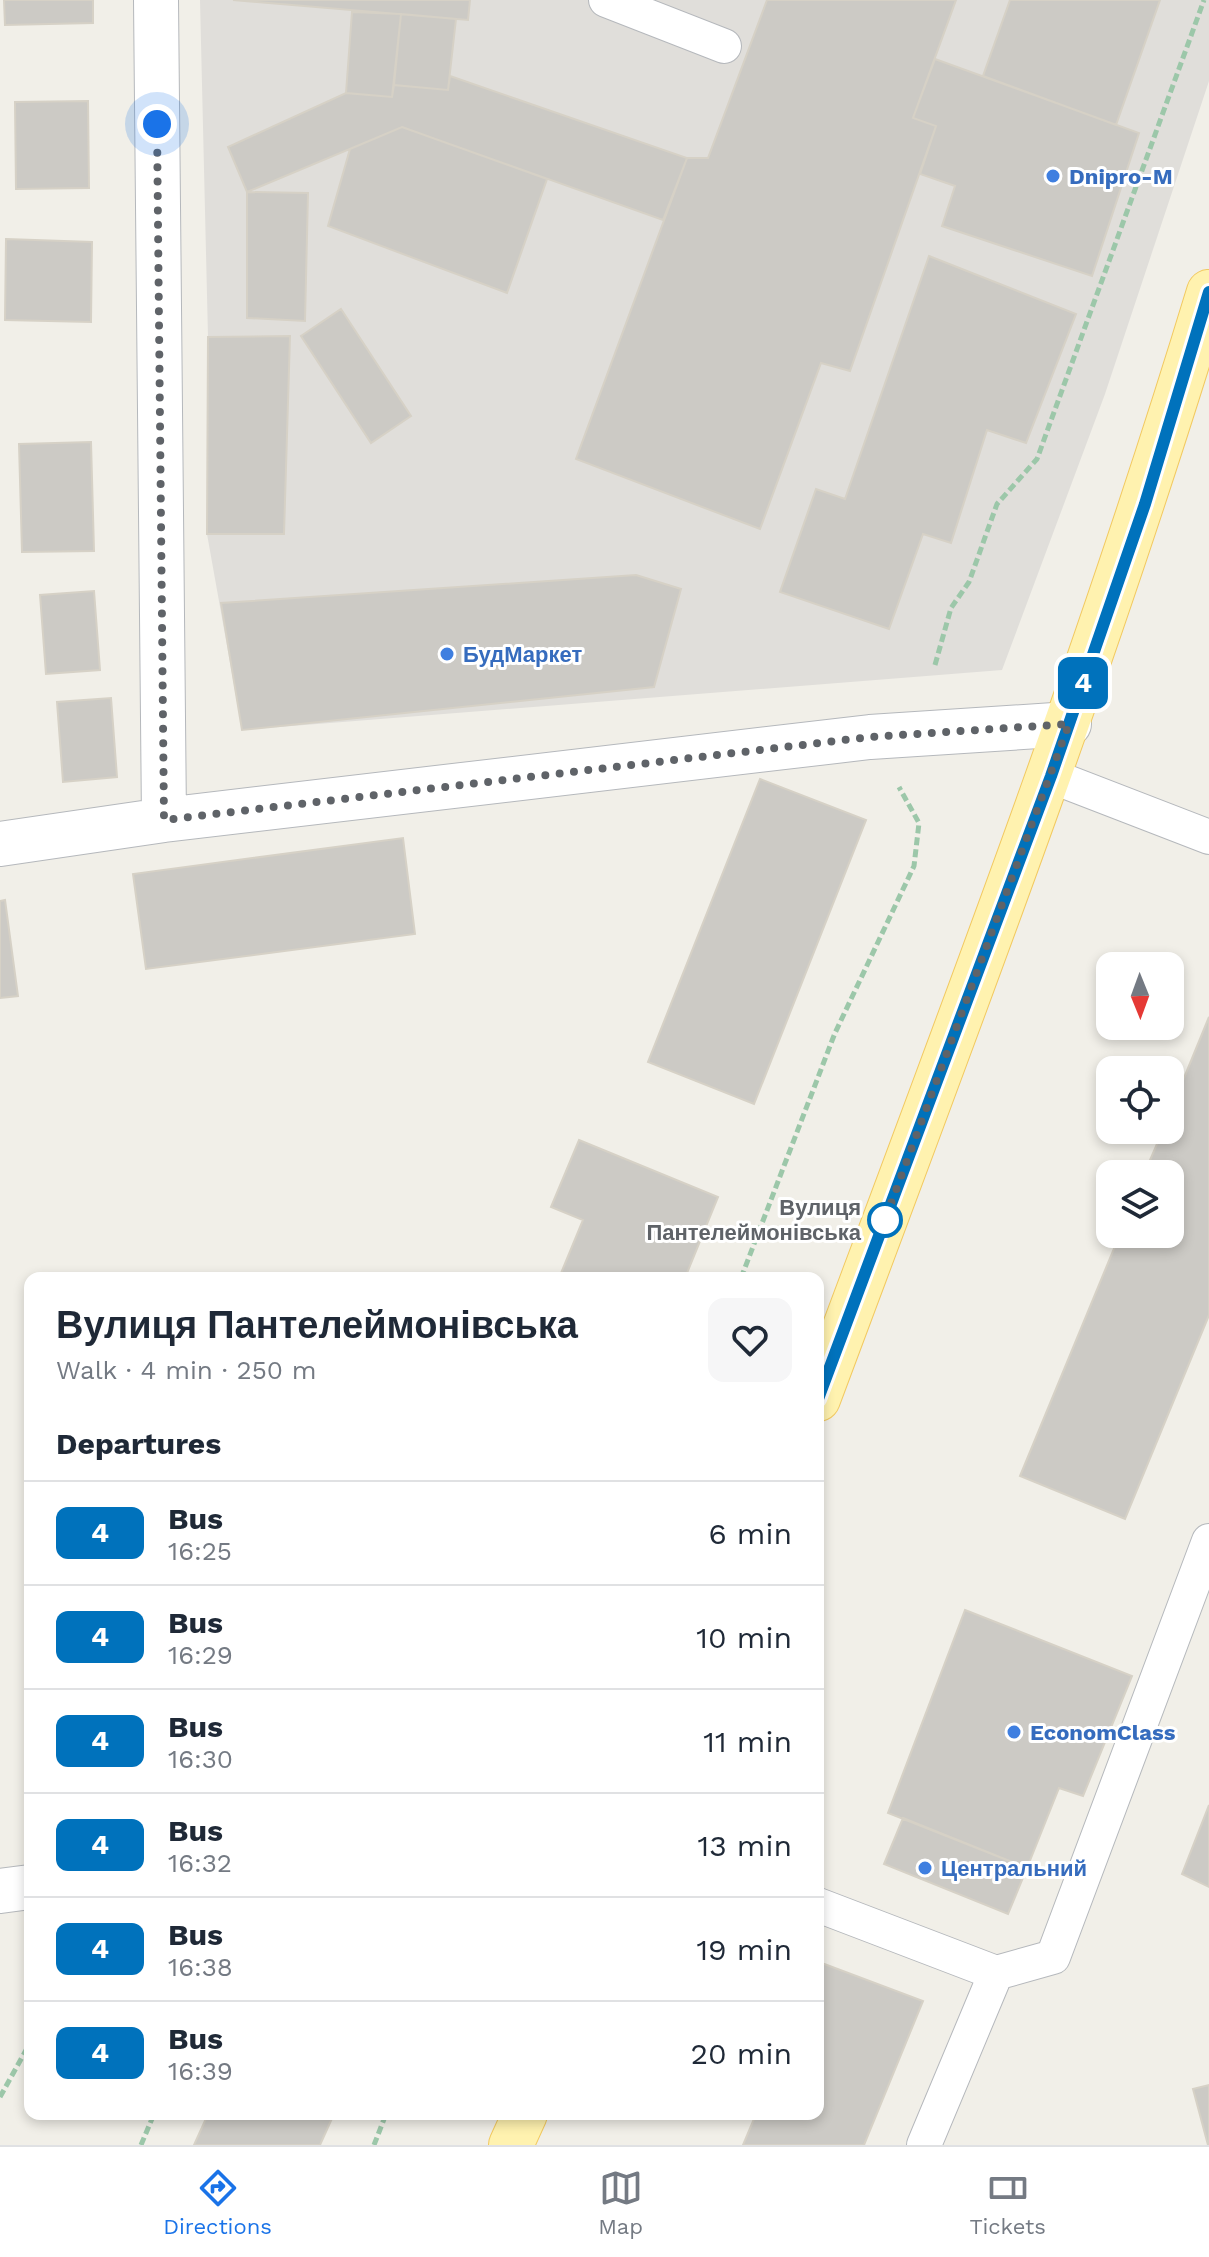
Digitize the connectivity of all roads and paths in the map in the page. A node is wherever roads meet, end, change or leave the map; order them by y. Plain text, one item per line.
1 (156, 0) edge
2 (606, 0) edge
3 (1204, 0) edge
4 (724, 46) dead end
5 (1209, 292) edge
6 (935, 665) dead end
7 (1069, 724) junction
8 (1051, 776) junction
9 (897, 783) dead end
10 (164, 820) junction
11 (1209, 837) edge
12 (0, 844) edge
13 (743, 1272) edge
14 (824, 1383) edge
15 (1209, 1541) edge
16 (24, 1888) edge
17 (0, 1891) edge
18 (824, 1907) edge
19 (996, 1973) junction
20 (24, 2057) edge
21 (0, 2097) edge
22 (151, 2120) edge
23 (384, 2120) edge
24 (522, 2120) edge
25 (141, 2145) edge
26 (374, 2145) edge
27 (511, 2145) edge
28 (924, 2145) edge

1 - 10 street
2 - 4 lane
3 - 6 path
5 - 7 main road
7 - 8 main road
7 - 10 street
8 - 11 lane
8 - 14 main road
9 - 13 path
10 - 12 street
15 - 19 lane
16 - 17 street
18 - 19 lane
19 - 28 lane
20 - 21 path
22 - 25 path
23 - 26 path
24 - 27 main road

